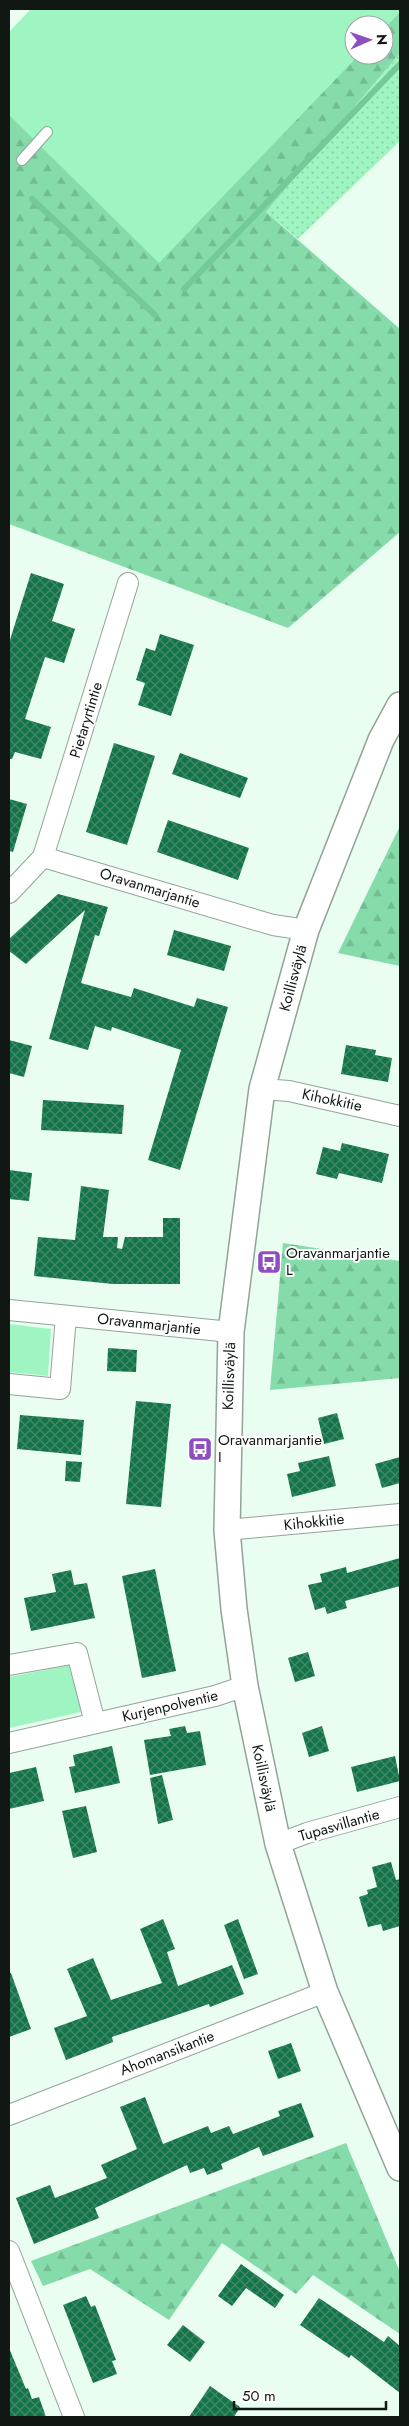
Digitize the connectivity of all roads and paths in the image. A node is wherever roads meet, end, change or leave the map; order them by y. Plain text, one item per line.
1 (47, 132) dead end
2 (22, 160) dead end
3 (128, 583) dead end
4 (400, 705) edge
5 (43, 857) junction
6 (9, 893) edge
7 (306, 930) junction
8 (262, 1089) junction
9 (400, 1116) edge
10 (9, 1310) edge
11 (66, 1316) junction
12 (231, 1332) junction
13 (9, 1384) edge
14 (400, 1514) edge
15 (227, 1530) junction
16 (9, 1665) edge
17 (245, 1686) junction
18 (95, 1723) junction
19 (9, 1743) edge
20 (400, 1807) edge
21 (278, 1844) junction
22 (325, 1992) junction
23 (9, 2115) edge
24 (395, 2143) edge
25 (400, 2168) edge
26 (9, 2251) edge
27 (74, 2417) edge

1 - 2 lane
3 - 5 street, Pietaryrtintie
4 - 7 street, Koillisväylä
5 - 6 street
5 - 7 street, Oravanmarjantie
7 - 8 street, Koillisväylä
8 - 9 street, Kihokkitie
8 - 12 street, Koillisväylä
10 - 11 street, Oravanmarjantie
11 - 12 street, Oravanmarjantie
11 - 13 street
12 - 15 street, Koillisväylä
14 - 15 street, Kihokkitie
15 - 17 street, Koillisväylä
16 - 18 street
17 - 18 street, Kurjenpolventie
17 - 21 street, Koillisväylä
18 - 19 street, Kurjenpolventie
20 - 21 street, Tupasvillantie
21 - 22 street, Koillisväylä
22 - 23 street, Ahomansikantie
22 - 24 street, Koillisväylä
24 - 25 street, Koillisväylä
26 - 27 street

